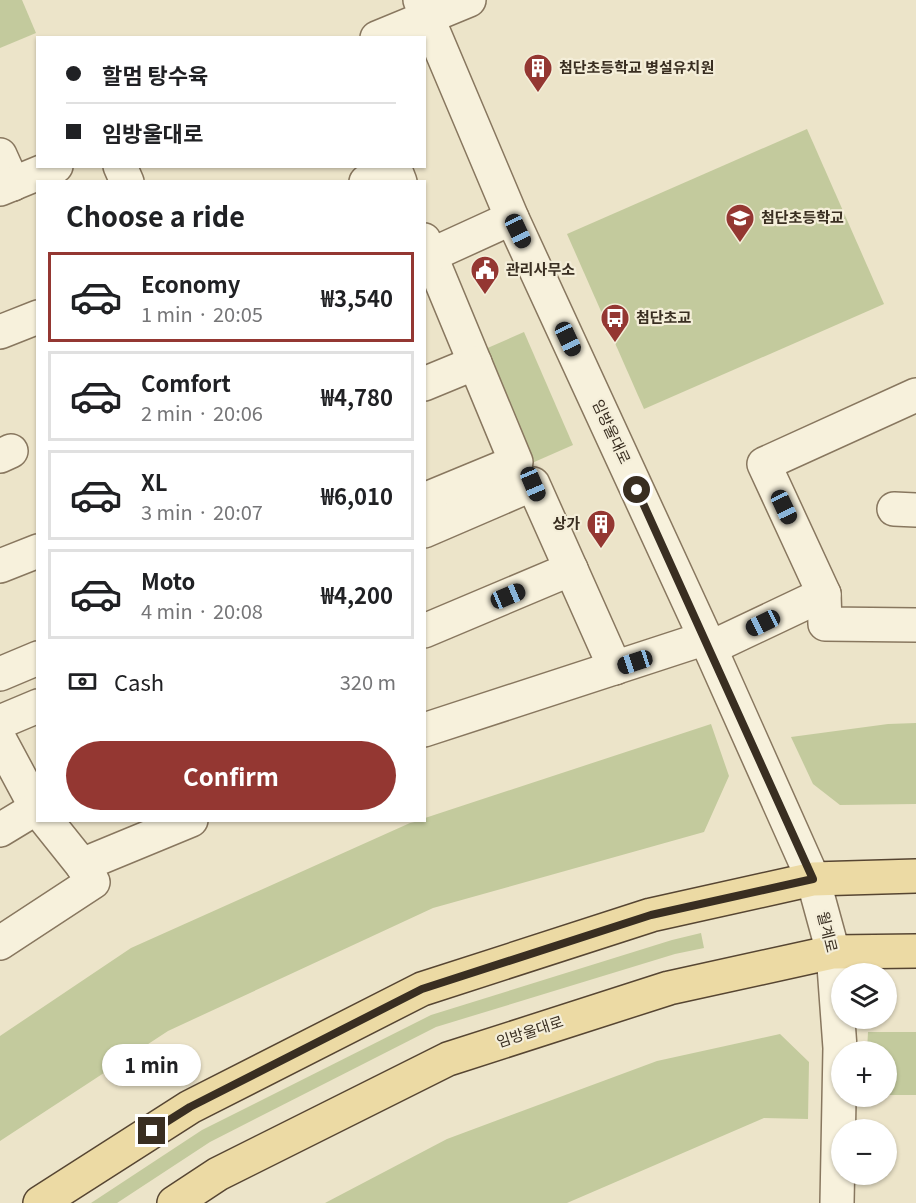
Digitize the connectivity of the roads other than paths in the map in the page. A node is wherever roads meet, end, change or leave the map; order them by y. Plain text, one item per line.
1 (468, 0) edge
2 (424, 9) edge
3 (380, 36) edge
4 (0, 155) edge
5 (51, 168) edge
6 (371, 180) edge
7 (399, 180) edge
8 (6, 187) edge
9 (512, 218) junction
10 (429, 259) edge
11 (36, 317) edge
12 (0, 332) edge
13 (475, 363) junction
14 (426, 383) edge
15 (916, 395) edge
16 (426, 499) edge
17 (426, 530) edge
18 (36, 551) edge
19 (0, 566) edge
20 (571, 569) junction
21 (825, 594) junction
22 (916, 625) edge
23 (426, 630) edge
24 (708, 643) junction
25 (36, 659) edge
26 (615, 668) junction
27 (0, 674) edge
28 (36, 707) edge
29 (0, 722) edge
30 (426, 729) edge
31 (0, 740) edge
32 (36, 806) edge
33 (36, 813) edge
34 (47, 822) edge
35 (186, 822) edge
36 (0, 830) edge
37 (82, 865) junction
38 (916, 876) edge
39 (813, 879) junction
40 (0, 943) edge
41 (916, 951) edge
42 (833, 952) junction
43 (40, 1203) edge
44 (174, 1203) edge
45 (837, 1203) edge

1 - 2 street
2 - 3 street
2 - 9 street, 임방울대로
4 - 8 street
5 - 8 street
6 - 7 street
9 - 10 street
9 - 24 street, 임방울대로
10 - 13 street
11 - 12 street
13 - 14 street
13 - 16 street
15 - 21 street
17 - 20 street
18 - 19 street
20 - 23 street
20 - 26 street
21 - 22 street
21 - 24 street
24 - 26 street
24 - 39 street, 임방울대로
25 - 27 street
26 - 30 street
28 - 29 street
31 - 32 street
33 - 36 street
34 - 37 street
35 - 37 street
37 - 40 street
38 - 39 main road
39 - 42 street, 월계로
39 - 43 main road
41 - 42 main road, 임방울대로
42 - 44 main road, 임방울대로
42 - 45 street, 월계로

